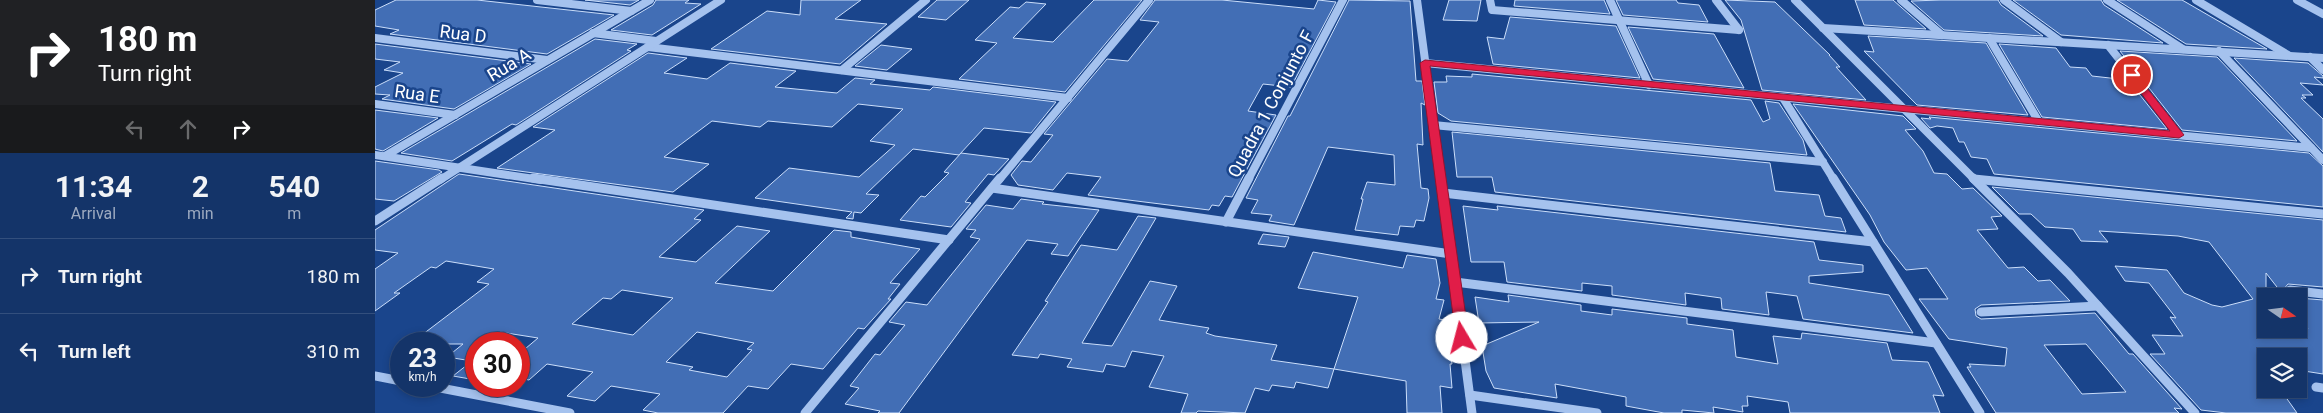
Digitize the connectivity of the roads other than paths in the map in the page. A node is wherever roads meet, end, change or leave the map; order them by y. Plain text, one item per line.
1 (537, 0) edge
2 (649, 0) edge
3 (721, 0) edge
4 (926, 0) edge
5 (1149, 0) edge
6 (1343, 0) edge
7 (1417, 0) edge
8 (1490, 0) edge
9 (1610, 0) edge
10 (1716, 0) edge
11 (1795, 0) edge
12 (1901, 0) edge
13 (2004, 0) edge
14 (2107, 0) edge
15 (2195, 0) edge
16 (2297, 0) edge
17 (631, 11) junction
18 (2323, 14) edge
19 (1619, 22) junction
20 (1823, 28) junction
21 (593, 33) junction
22 (1942, 35) junction
23 (375, 38) edge
24 (1989, 38) junction
25 (656, 41) junction
26 (2061, 42) junction
27 (2108, 45) junction
28 (648, 47) junction
29 (2183, 49) junction
30 (2219, 51) junction
31 (2289, 56) junction
32 (2310, 57) junction
33 (2323, 58) edge
34 (547, 60) junction
35 (1425, 63) junction
36 (842, 70) junction
37 (2323, 70) edge
38 (1649, 85) junction
39 (1068, 98) junction
40 (1783, 98) junction
41 (375, 104) edge
42 (1905, 110) junction
43 (455, 115) junction
44 (2039, 122) junction
45 (1433, 125) junction
46 (2179, 135) junction
47 (2311, 148) junction
48 (375, 155) edge
49 (385, 156) junction
50 (2323, 160) edge
51 (1823, 162) junction
52 (459, 167) junction
53 (1974, 179) junction
54 (992, 188) junction
55 (1443, 193) junction
56 (2323, 214) edge
57 (375, 221) edge
58 (1226, 222) junction
59 (949, 240) junction
60 (1873, 242) junction
61 (1451, 254) junction
62 (1455, 282) junction
63 (2307, 292) edge
64 (2323, 294) edge
65 (2098, 306) junction
66 (1981, 312) dead end
67 (1936, 344) junction
68 (375, 376) edge
69 (390, 379) edge
70 (455, 391) edge
71 (1470, 395) junction
72 (570, 413) edge
73 (805, 413) edge
74 (1472, 413) edge
75 (1597, 413) edge
76 (1980, 413) edge
77 (2195, 413) edge

1 - 17 street
2 - 17 street, Rua A
3 - 25 street
4 - 36 street
5 - 39 street
6 - 58 street, Quadra 1 Conjunto F
7 - 35 street
8 - 19 street
9 - 19 street
10 - 19 street
11 - 20 street
12 - 22 street
13 - 26 street
14 - 29 street
15 - 31 street
16 - 18 street
17 - 21 street, Rua A
19 - 38 street
20 - 22 street
20 - 42 street
21 - 25 street
21 - 34 street, Rua A
22 - 24 street
23 - 34 street, Rua D
24 - 26 street
24 - 44 street
25 - 28 street
26 - 27 street
27 - 29 street
27 - 46 street
28 - 36 street
28 - 52 street
29 - 30 street
30 - 31 street
30 - 47 street
31 - 32 street
32 - 33 street
32 - 37 street
34 - 43 street, Rua A
35 - 38 street
35 - 45 street
36 - 39 street
38 - 40 street
39 - 54 street
40 - 42 street
40 - 51 street
41 - 43 street, Rua E
42 - 44 street
42 - 53 street
43 - 49 street, Rua A
44 - 46 street
45 - 51 street
45 - 55 street
46 - 47 street
47 - 50 street
48 - 49 street
49 - 52 street
51 - 60 street
52 - 57 street
52 - 59 street
53 - 56 street
53 - 65 street
54 - 58 street
54 - 59 street
55 - 60 street
55 - 61 street
58 - 61 street
59 - 73 street
60 - 67 street
61 - 62 street
62 - 67 street
62 - 71 street
63 - 64 street
65 - 66 street
65 - 77 street
67 - 76 street
68 - 69 street
70 - 72 street
71 - 74 street
71 - 75 street

